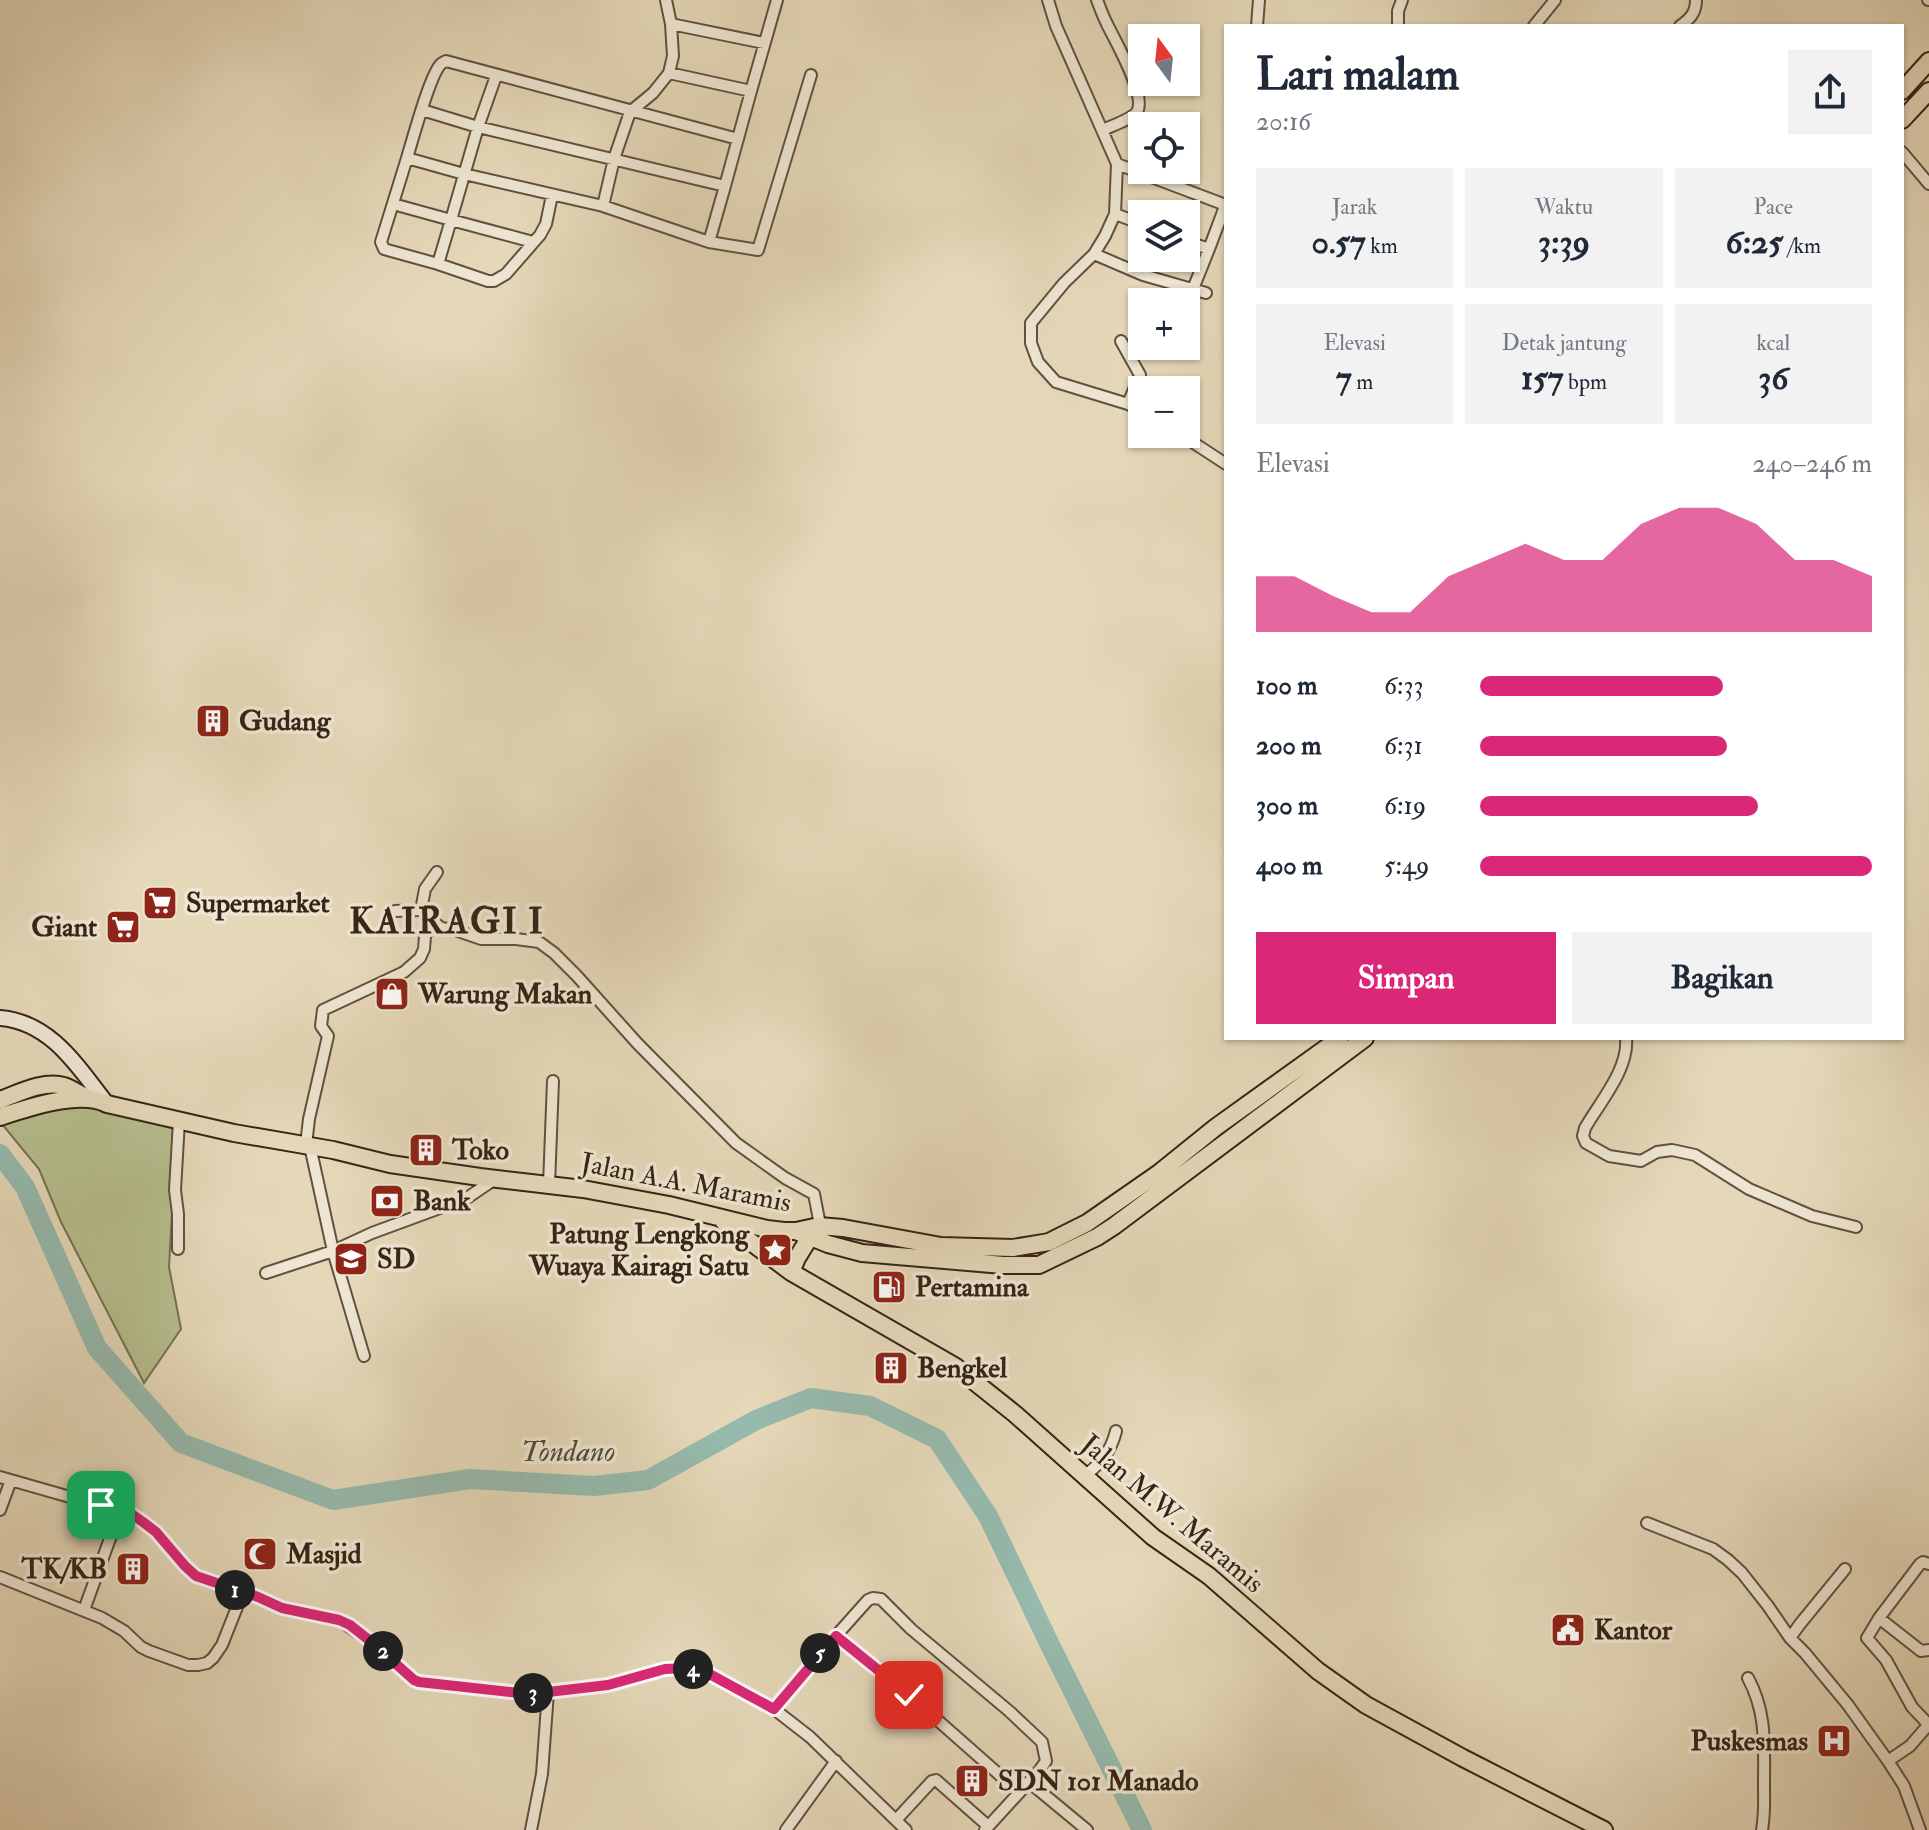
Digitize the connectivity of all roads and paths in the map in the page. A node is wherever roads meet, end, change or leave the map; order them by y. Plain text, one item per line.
1 (666, 0) edge
2 (777, 0) edge
3 (1048, 0) edge
4 (1097, 0) edge
5 (1259, 0) edge
6 (1402, 0) edge
7 (1555, 0) edge
8 (1696, 0) edge
9 (671, 24) junction
10 (1257, 24) edge
11 (1398, 24) edge
12 (1536, 24) edge
13 (1683, 24) edge
14 (764, 43) junction
15 (1929, 61) edge
16 (669, 73) junction
17 (811, 75) dead end
18 (496, 76) junction
19 (1904, 89) edge
20 (751, 91) junction
21 (1929, 91) edge
22 (422, 110) junction
23 (630, 112) junction
24 (1904, 118) edge
25 (478, 127) junction
26 (1103, 130) junction
27 (738, 139) junction
28 (1904, 154) edge
29 (407, 158) junction
30 (614, 159) junction
31 (1117, 164) junction
32 (464, 174) junction
33 (1929, 184) edge
34 (725, 186) junction
35 (552, 195) junction
36 (393, 204) junction
37 (603, 206) junction
38 (1115, 214) junction
39 (1128, 219) edge
40 (451, 220) junction
41 (533, 242) junction
42 (709, 242) junction
43 (1200, 246) edge
44 (1209, 249) junction
45 (1094, 254) junction
46 (438, 264) junction
47 (1189, 288) edge
48 (1193, 288) edge
49 (1200, 291) edge
50 (1206, 293) dead end
51 (1121, 341) dead end
52 (1140, 376) edge
53 (1128, 404) edge
54 (1200, 447) edge
55 (1224, 463) edge
56 (437, 872) dead end
57 (421, 910) junction
58 (395, 911) dead end
59 (433, 921) junction
60 (0, 1018) edge
61 (1337, 1040) edge
62 (1362, 1040) edge
63 (1626, 1040) edge
64 (553, 1081) dead end
65 (27, 1099) junction
66 (0, 1100) edge
67 (107, 1104) junction
68 (0, 1117) edge
69 (179, 1121) junction
70 (308, 1146) junction
71 (495, 1179) junction
72 (1163, 1180) junction
73 (549, 1185) junction
74 (720, 1219) junction
75 (1856, 1227) dead end
76 (808, 1231) junction
77 (178, 1249) dead end
78 (333, 1251) junction
79 (791, 1272) junction
80 (266, 1273) dead end
81 (364, 1356) dead end
82 (1116, 1431) dead end
83 (1084, 1476) junction
84 (5, 1478) edge
85 (0, 1510) edge
86 (120, 1511) junction
87 (1647, 1523) dead end
88 (1929, 1564) edge
89 (1845, 1569) dead end
90 (0, 1577) edge
91 (243, 1592) junction
92 (84, 1610) junction
93 (1879, 1618) junction
94 (836, 1636) junction
95 (1790, 1638) junction
96 (1929, 1650) edge
97 (1748, 1678) dead end
98 (548, 1692) junction
99 (774, 1709) junction
100 (1929, 1724) edge
101 (836, 1761) junction
102 (1888, 1761) junction
103 (1029, 1782) junction
104 (1019, 1792) junction
105 (896, 1820) junction
106 (986, 1828) edge
107 (531, 1830) edge
108 (786, 1830) edge
109 (906, 1830) edge
110 (1087, 1830) edge
111 (1604, 1830) edge
112 (1762, 1830) edge
113 (1920, 1830) edge

1 - 9 street
2 - 14 street
3 - 26 street
4 - 26 street
5 - 10 street
6 - 11 street
7 - 12 street
8 - 13 street
9 - 14 street
9 - 16 street
14 - 20 street
15 - 19 highway
16 - 20 street
16 - 23 street
17 - 42 street
18 - 22 street
18 - 23 street
18 - 25 street
20 - 27 street
21 - 24 highway
22 - 25 street
22 - 29 street
23 - 27 street
23 - 30 street
25 - 30 street
25 - 32 street
26 - 31 street
27 - 34 street
28 - 33 street
29 - 32 street
29 - 36 street
30 - 34 street
30 - 37 street
31 - 38 street
31 - 44 street
32 - 35 street
32 - 40 street
34 - 42 street
35 - 37 street
35 - 41 street
36 - 40 street
36 - 46 street
37 - 42 street
38 - 39 street
38 - 45 street
40 - 41 street
40 - 46 street
41 - 46 street
43 - 44 street
44 - 48 street
45 - 47 street
45 - 53 street
49 - 50 street
51 - 52 street
54 - 55 street
56 - 57 street
57 - 58 street
57 - 59 street
59 - 70 street
59 - 76 street
60 - 67 main road
61 - 72 highway, Jalan A.A. Maramis
62 - 72 highway
63 - 75 street
64 - 73 street
65 - 66 highway
65 - 67 highway, Jalan A.A. Maramis
65 - 68 highway
67 - 69 highway, Jalan A.A. Maramis
69 - 70 highway, Jalan A.A. Maramis
69 - 77 street
70 - 71 highway, Jalan A.A. Maramis
70 - 78 street
71 - 73 highway, Jalan A.A. Maramis
71 - 78 street
72 - 76 highway, Jalan A.A. Maramis
72 - 76 highway
73 - 74 highway, Jalan A.A. Maramis
74 - 76 highway, Jalan A.A. Maramis
74 - 79 highway, Jalan M.W. Maramis
76 - 79 highway
78 - 80 street
78 - 81 street
79 - 83 highway, Jalan M.W. Maramis
82 - 83 street
83 - 111 highway, Jalan M.W. Maramis
84 - 85 street
84 - 86 street
86 - 91 street
86 - 92 street
87 - 95 street
88 - 93 street
89 - 95 street
90 - 92 street
91 - 92 street
91 - 98 street
93 - 96 street
93 - 100 street
94 - 99 street
94 - 103 street
94 - 104 street
95 - 102 street
97 - 112 street
98 - 99 street
98 - 107 street
99 - 101 street
100 - 102 street
101 - 105 street
101 - 108 street
102 - 113 street
103 - 104 street
103 - 110 street
104 - 106 street
105 - 106 street
105 - 109 street

